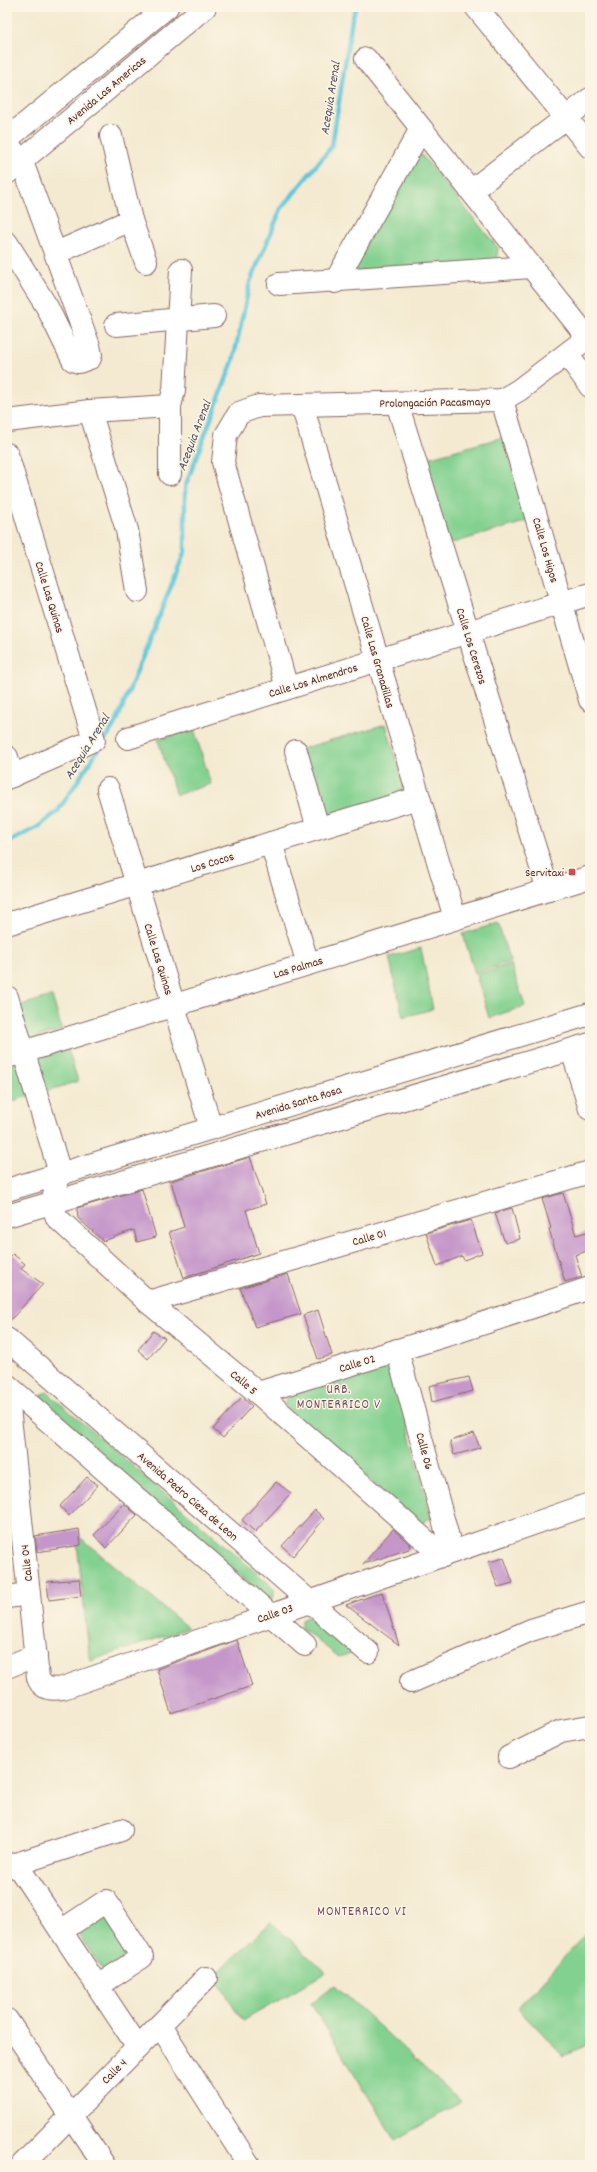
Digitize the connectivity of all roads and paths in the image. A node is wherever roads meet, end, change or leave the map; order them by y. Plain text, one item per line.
1 (167, 7) edge
2 (205, 7) edge
3 (476, 7) edge
4 (366, 59) dead end
5 (590, 99) edge
6 (566, 117) junction
7 (421, 129) junction
8 (111, 136) dead end
9 (7, 140) edge
10 (7, 143) edge
11 (590, 147) edge
12 (14, 168) edge
13 (471, 191) junction
14 (131, 220) junction
15 (7, 243) edge
16 (56, 253) junction
17 (146, 262) dead end
18 (532, 267) junction
19 (181, 270) dead end
20 (335, 282) junction
21 (279, 284) dead end
22 (214, 316) dead end
23 (178, 319) junction
24 (116, 325) dead end
25 (589, 337) edge
26 (567, 354) junction
27 (590, 386) edge
28 (502, 400) junction
29 (397, 403) junction
30 (302, 405) junction
31 (170, 406) junction
32 (90, 411) junction
33 (7, 421) edge
34 (7, 454) edge
35 (170, 474) dead end
36 (137, 591) dead end
37 (590, 594) edge
38 (562, 603) junction
39 (468, 632) junction
40 (378, 660) junction
41 (287, 688) junction
42 (590, 700) edge
43 (128, 738) dead end
44 (296, 751) dead end
45 (9, 770) edge
46 (108, 790) dead end
47 (418, 798) junction
48 (318, 828) junction
49 (272, 843) junction
50 (590, 876) edge
51 (137, 885) junction
52 (548, 890) junction
53 (455, 918) junction
54 (7, 924) edge
55 (308, 964) junction
56 (7, 997) edge
57 (174, 1005) junction
58 (590, 1014) edge
59 (581, 1047) edge
60 (15, 1054) edge
61 (590, 1109) edge
62 (211, 1128) junction
63 (590, 1172) edge
64 (60, 1173) junction
65 (7, 1190) edge
66 (52, 1203) junction
67 (7, 1216) edge
68 (590, 1288) edge
69 (148, 1302) junction
70 (7, 1339) edge
71 (398, 1350) junction
72 (7, 1385) edge
73 (7, 1389) edge
74 (258, 1393) junction
75 (9, 1423) edge
76 (590, 1504) edge
77 (13, 1509) edge
78 (448, 1554) junction
79 (29, 1594) junction
80 (7, 1597) edge
81 (310, 1602) junction
82 (590, 1612) edge
83 (270, 1615) junction
84 (305, 1644) dead end
85 (368, 1652) dead end
86 (36, 1655) junction
87 (7, 1667) edge
88 (411, 1682) dead end
89 (45, 1687) joint
90 (590, 1726) edge
91 (508, 1757) dead end
92 (121, 1830) dead end
93 (12, 1866) edge
94 (61, 1931) junction
95 (206, 1978) dead end
96 (98, 1986) junction
97 (7, 2020) edge
98 (160, 2025) junction
99 (138, 2047) junction
100 (71, 2115) junction
101 (22, 2165) edge
102 (104, 2165) edge
103 (249, 2165) edge

1 - 9 street, Avenida Las Americas
2 - 12 street, Avenida Las Americas
3 - 6 street
4 - 7 street
5 - 6 street
6 - 11 street
6 - 13 street
7 - 13 street
7 - 20 street
8 - 14 street
10 - 12 street
12 - 16 street
13 - 18 street
14 - 16 street
14 - 17 street
15 - 16 street
18 - 20 street
18 - 25 street
19 - 23 street
20 - 21 street
22 - 23 street
23 - 24 street
23 - 31 street
25 - 26 street, Prolongación Pacasmayo
26 - 27 street
26 - 28 street, Prolongación Pacasmayo
28 - 29 street, Prolongación Pacasmayo
28 - 38 street, Calle Los Higos
29 - 30 street, Prolongación Pacasmayo
29 - 39 street, Calle Los Cerezos
30 - 40 street, Calle Las Granadillas
30 - 41 street, Prolongación Pacasmayo
31 - 32 street
31 - 35 street
32 - 33 street
32 - 36 street
34 - 45 street, Calle Las Quinas
37 - 38 street, Calle Los Almendros
38 - 39 street, Calle Los Almendros
38 - 42 street, Calle Los Higos
39 - 40 street, Calle Los Almendros
39 - 52 street, Calle Los Cerezos
40 - 41 street, Calle Los Almendros
40 - 47 street, Calle Las Granadillas
41 - 43 street, Calle Los Almendros
44 - 48 street
46 - 51 street, Calle Las Quinas
47 - 48 street, Los Cocos
47 - 53 street, Calle Las Granadillas
48 - 49 street, Los Cocos
49 - 51 street, Los Cocos
49 - 55 street
50 - 52 street, Las Palmas
51 - 54 street, Los Cocos
51 - 57 street, Calle Las Quinas
52 - 53 street, Las Palmas
53 - 55 street, Las Palmas
55 - 57 street, Las Palmas
56 - 60 street
57 - 60 street, Las Palmas
57 - 62 street, Calle Las Quinas
58 - 62 street, Avenida Santa Rosa
59 - 61 street
59 - 66 street
60 - 64 street
62 - 64 street, Avenida Santa Rosa
63 - 69 street, Calle 01
64 - 65 street, Avenida Santa Rosa
64 - 66 street
66 - 67 street
66 - 69 street, Calle 5
68 - 71 street, Calle 02
69 - 74 street, Calle 5
70 - 81 street, Avenida Pedro Cieza de Leon
71 - 74 street, Calle 02
71 - 78 street, Calle 06
72 - 83 street
73 - 75 street, Calle 04
74 - 78 street, Calle 5
75 - 77 street, Calle 04
76 - 78 street, Calle 03
77 - 79 street, Calle 04
78 - 81 street, Calle 03
79 - 80 street
79 - 86 street, Calle 04
81 - 83 street, Calle 03
81 - 85 street, Avenida Pedro Cieza de Leon
82 - 88 street
83 - 84 street
83 - 89 street, Calle 03
86 - 87 street
86 - 89 street, Calle 04
90 - 91 street
92 - 93 street
93 - 94 street
94 - 96 street
94 - 96 street
95 - 98 street, Calle 4
96 - 99 street
97 - 100 street
98 - 99 street, Calle 4
98 - 103 street
99 - 100 street, Calle 4
100 - 101 street, Calle 4
100 - 102 street

